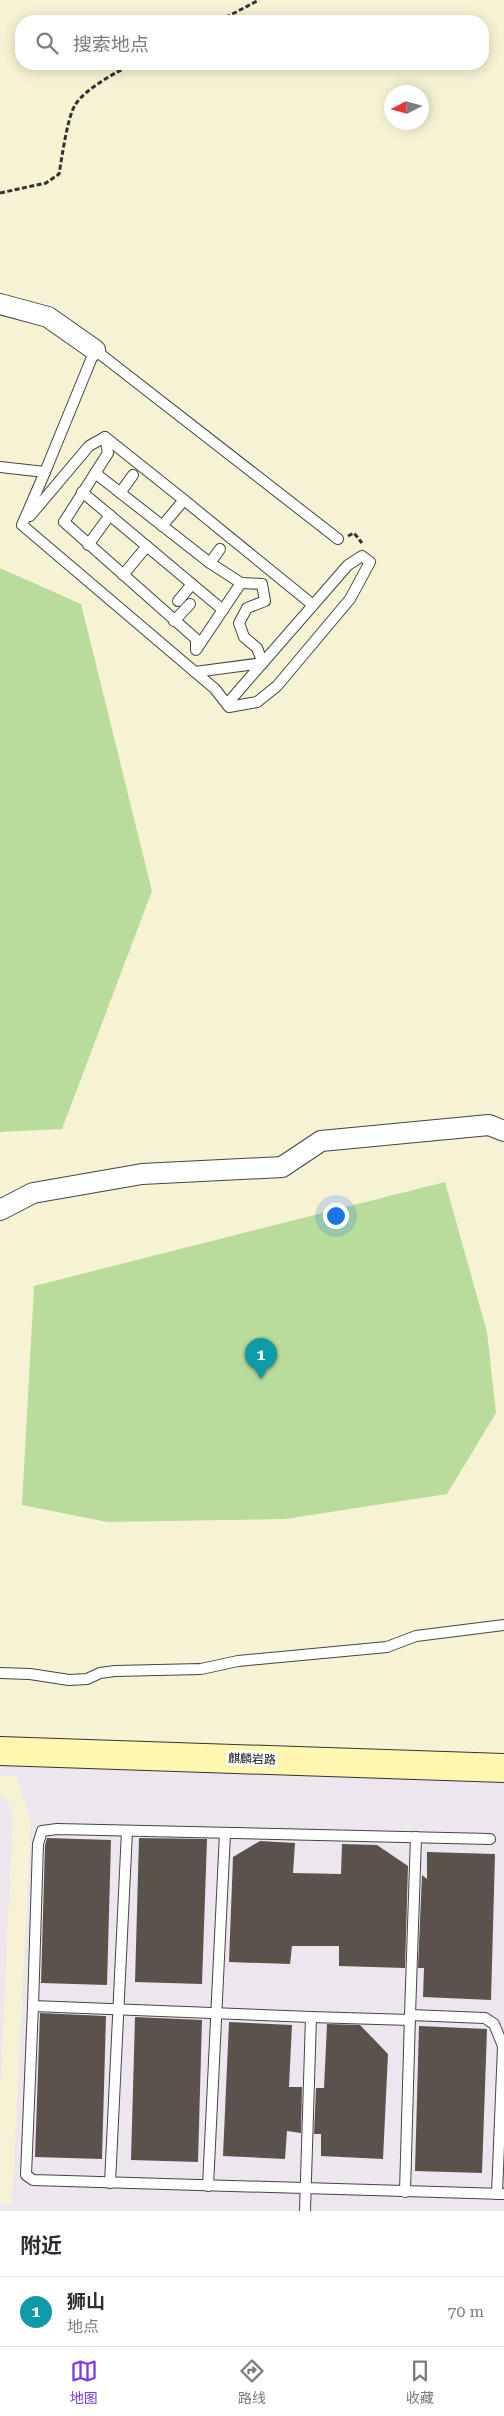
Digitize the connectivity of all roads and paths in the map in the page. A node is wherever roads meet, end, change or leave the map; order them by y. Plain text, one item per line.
1 (259, 0) edge
2 (231, 15) edge
3 (122, 70) edge
4 (0, 192) edge
5 (0, 304) edge
6 (95, 350) junction
7 (105, 437) junction
8 (0, 467) edge
9 (46, 472) junction
10 (95, 473) junction
11 (132, 474) dead end
12 (82, 492) junction
13 (120, 493) junction
14 (184, 500) junction
15 (110, 515) junction
16 (22, 525) junction
17 (162, 526) junction
18 (338, 539) joint
19 (88, 544) junction
20 (147, 546) junction
21 (220, 549) dead end
22 (362, 556) junction
23 (210, 563) junction
24 (123, 575) junction
25 (241, 583) junction
26 (192, 584) junction
27 (178, 601) dead end
28 (190, 604) dead end
29 (313, 605) junction
30 (223, 610) junction
31 (174, 620) junction
32 (263, 663) junction
33 (196, 672) junction
34 (227, 704) junction
35 (504, 1130) edge
36 (0, 1210) edge
37 (504, 1625) edge
38 (0, 1673) edge
39 (0, 1751) edge
40 (504, 1768) edge
41 (127, 1831) junction
42 (225, 1833) junction
43 (416, 1838) junction
44 (490, 1839) dead end
45 (33, 2006) junction
46 (119, 2010) junction
47 (216, 2013) junction
48 (311, 2017) junction
49 (410, 2018) junction
50 (110, 2183) junction
51 (208, 2186) junction
52 (306, 2189) junction
53 (405, 2192) junction
54 (500, 2194) edge
55 (305, 2211) edge

1 - 2 path
3 - 4 path
5 - 6 street
6 - 9 lane
6 - 18 lane
7 - 10 lane
7 - 14 lane
7 - 16 lane
8 - 9 lane
9 - 16 lane
10 - 12 lane
10 - 13 lane
11 - 13 lane
12 - 15 lane
12 - 19 lane
13 - 17 lane
14 - 17 lane
14 - 29 lane
15 - 19 lane
15 - 20 lane
16 - 33 lane
17 - 23 lane
18 - 22 path
19 - 24 lane
20 - 24 lane
20 - 26 lane
21 - 23 lane
22 - 29 lane
22 - 34 lane
23 - 25 lane
24 - 31 lane
25 - 30 lane
25 - 32 lane
26 - 27 lane
26 - 30 lane
28 - 31 lane
29 - 32 lane
30 - 31 lane
32 - 33 lane
32 - 34 lane
33 - 34 lane
35 - 36 street
37 - 38 lane
39 - 40 main road, 麒麟岩路
41 - 42 lane
41 - 45 lane
41 - 46 lane
42 - 43 lane
42 - 47 lane
43 - 44 lane
43 - 49 lane
45 - 46 lane
45 - 50 lane
46 - 47 lane
46 - 50 lane
47 - 48 lane
47 - 51 lane
48 - 49 lane
48 - 52 lane
49 - 53 lane
49 - 54 lane
50 - 51 lane
51 - 52 lane
52 - 53 lane
52 - 55 lane
53 - 54 lane

